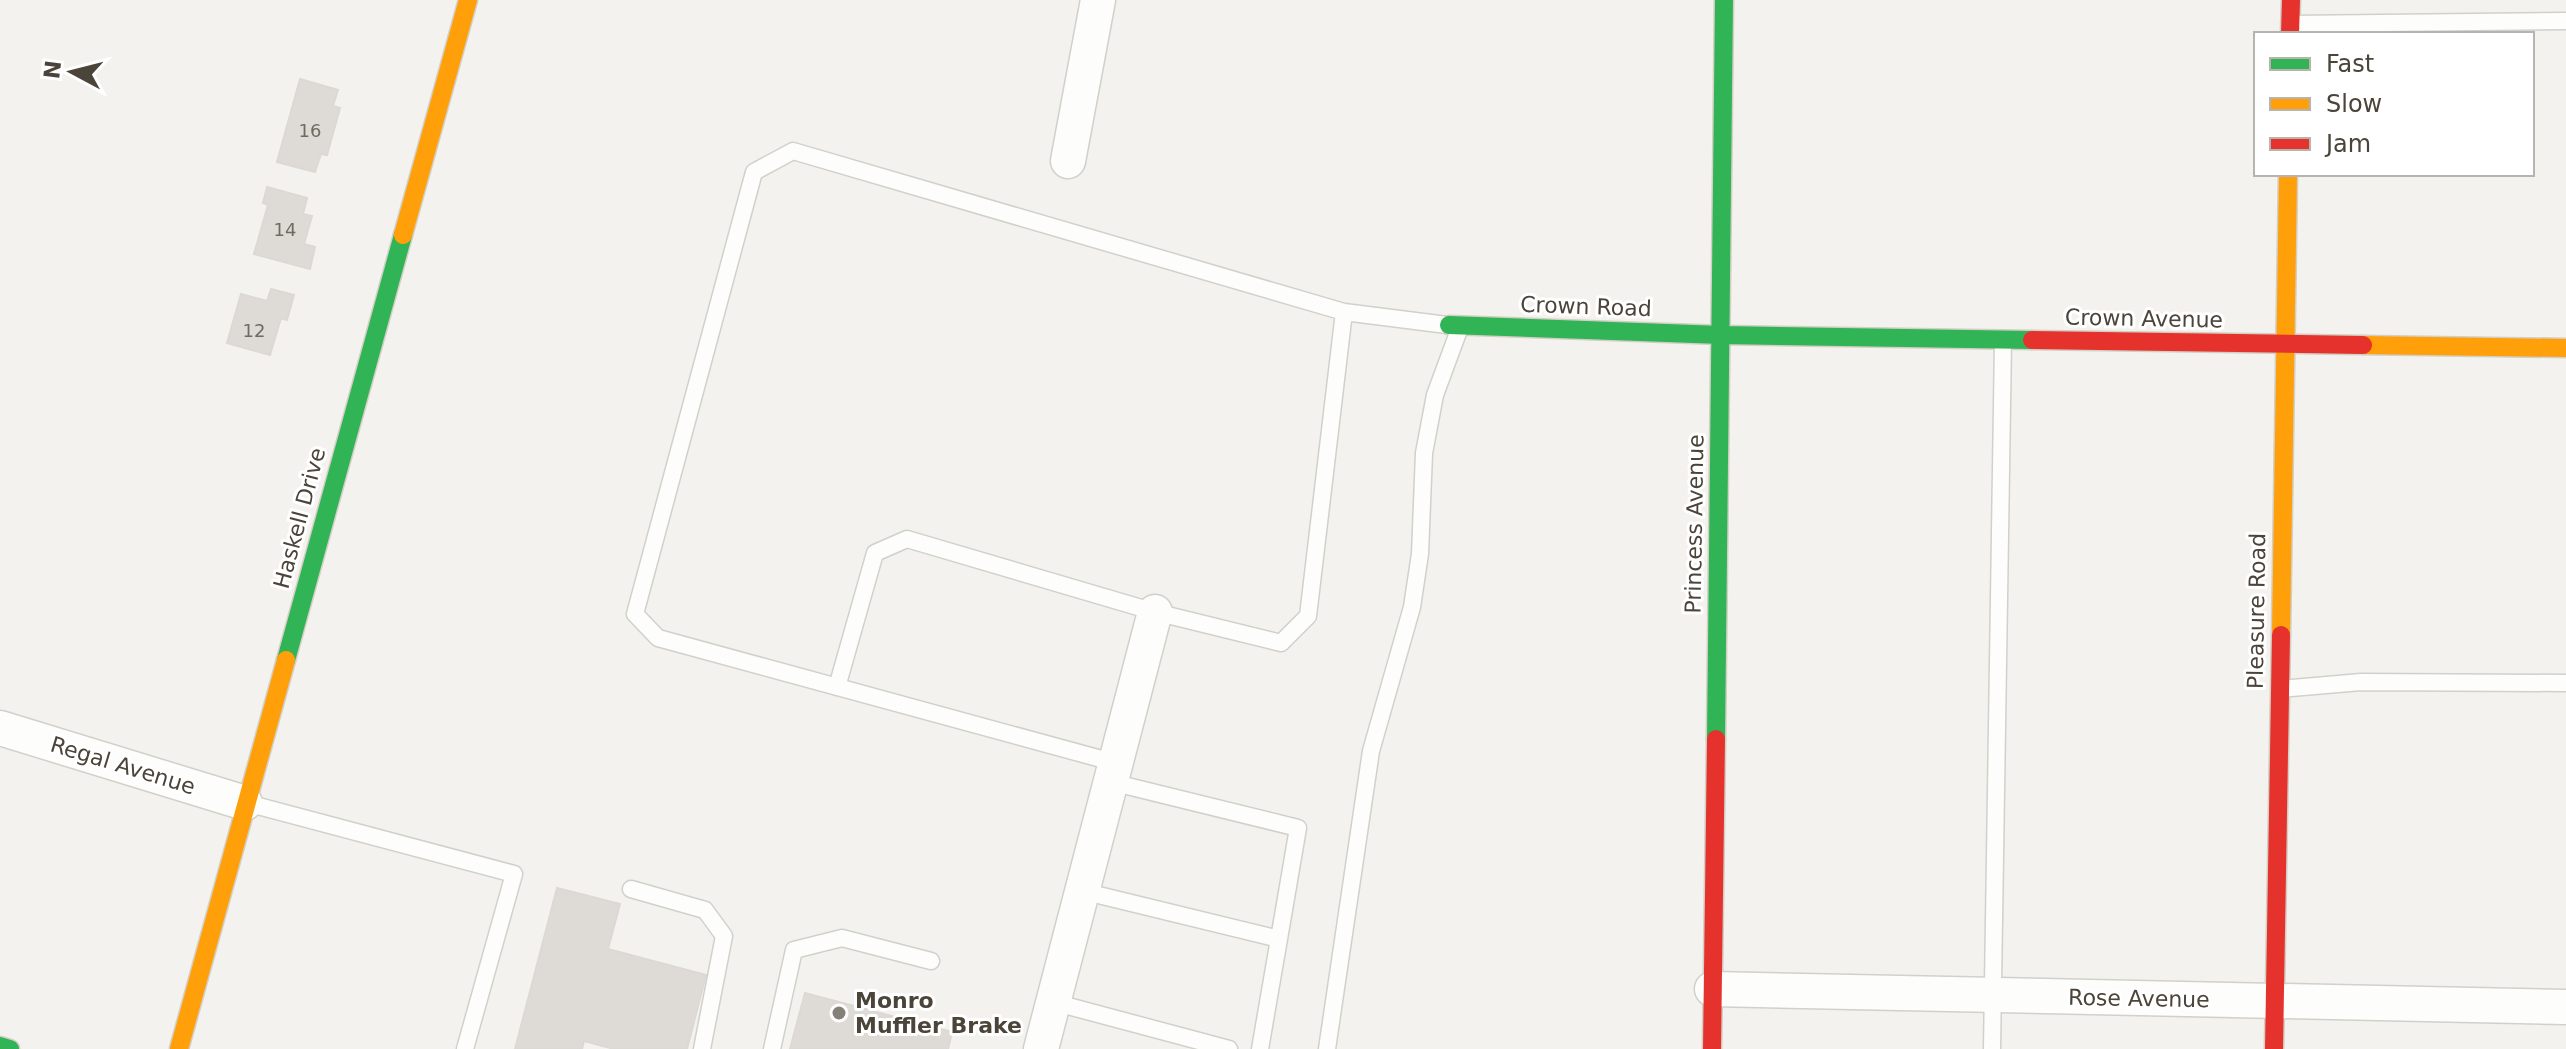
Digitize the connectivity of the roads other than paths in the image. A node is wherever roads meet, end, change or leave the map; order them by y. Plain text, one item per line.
1 (468, 0) edge
2 (1098, 0) edge
3 (1724, 0) edge
4 (2291, 0) edge
5 (2566, 21) edge
6 (2290, 29) edge
7 (1068, 161) dead end
8 (2288, 176) edge
9 (1344, 312) junction
10 (1455, 325) junction
11 (1721, 335) junction
12 (2003, 340) junction
13 (2285, 344) junction
14 (2566, 348) edge
15 (1155, 612) junction
16 (2566, 683) edge
17 (837, 687) junction
18 (2278, 689) junction
19 (0, 728) edge
20 (1114, 772) junction
21 (245, 803) junction
22 (631, 889) dead end
23 (1082, 891) junction
24 (1279, 939) junction
25 (931, 961) dead end
26 (1712, 989) junction
27 (1991, 994) junction
28 (2275, 1000) junction
29 (1053, 1002) junction
30 (2566, 1007) edge
31 (0, 1046) edge
32 (10, 1049) edge
33 (179, 1049) edge
34 (465, 1049) edge
35 (702, 1049) edge
36 (772, 1049) edge
37 (1041, 1049) edge
38 (1229, 1049) edge
39 (1260, 1049) edge
40 (1327, 1049) edge
41 (1712, 1049) edge
42 (1992, 1049) edge
43 (2274, 1049) edge

1 - 21 main road, Haskell Drive
2 - 7 street
3 - 11 main road, Princess Avenue
4 - 6 main road
5 - 6 lane
8 - 13 main road, Pleasure Road
9 - 10 lane
9 - 15 lane
9 - 17 lane
10 - 11 main road, Crown Road
10 - 40 lane
11 - 12 main road, Crown Avenue
11 - 26 main road, Princess Avenue
12 - 13 main road, Crown Avenue
12 - 27 lane
13 - 14 main road, Crown Avenue
13 - 18 main road, Pleasure Road
15 - 17 lane
15 - 20 street
16 - 18 lane
17 - 20 lane
18 - 28 main road, Pleasure Road
19 - 21 street, Regal Avenue
20 - 23 street
20 - 24 lane
21 - 33 main road, Haskell Drive
21 - 34 lane
22 - 35 lane
23 - 24 lane
23 - 29 street
24 - 39 lane
25 - 36 lane
26 - 27 street, Rose Avenue
26 - 41 main road, Princess Avenue
27 - 28 street, Rose Avenue
27 - 42 lane
28 - 30 street, Rose Avenue
28 - 43 main road, Pleasure Road
29 - 37 street
29 - 38 lane
31 - 32 main road

